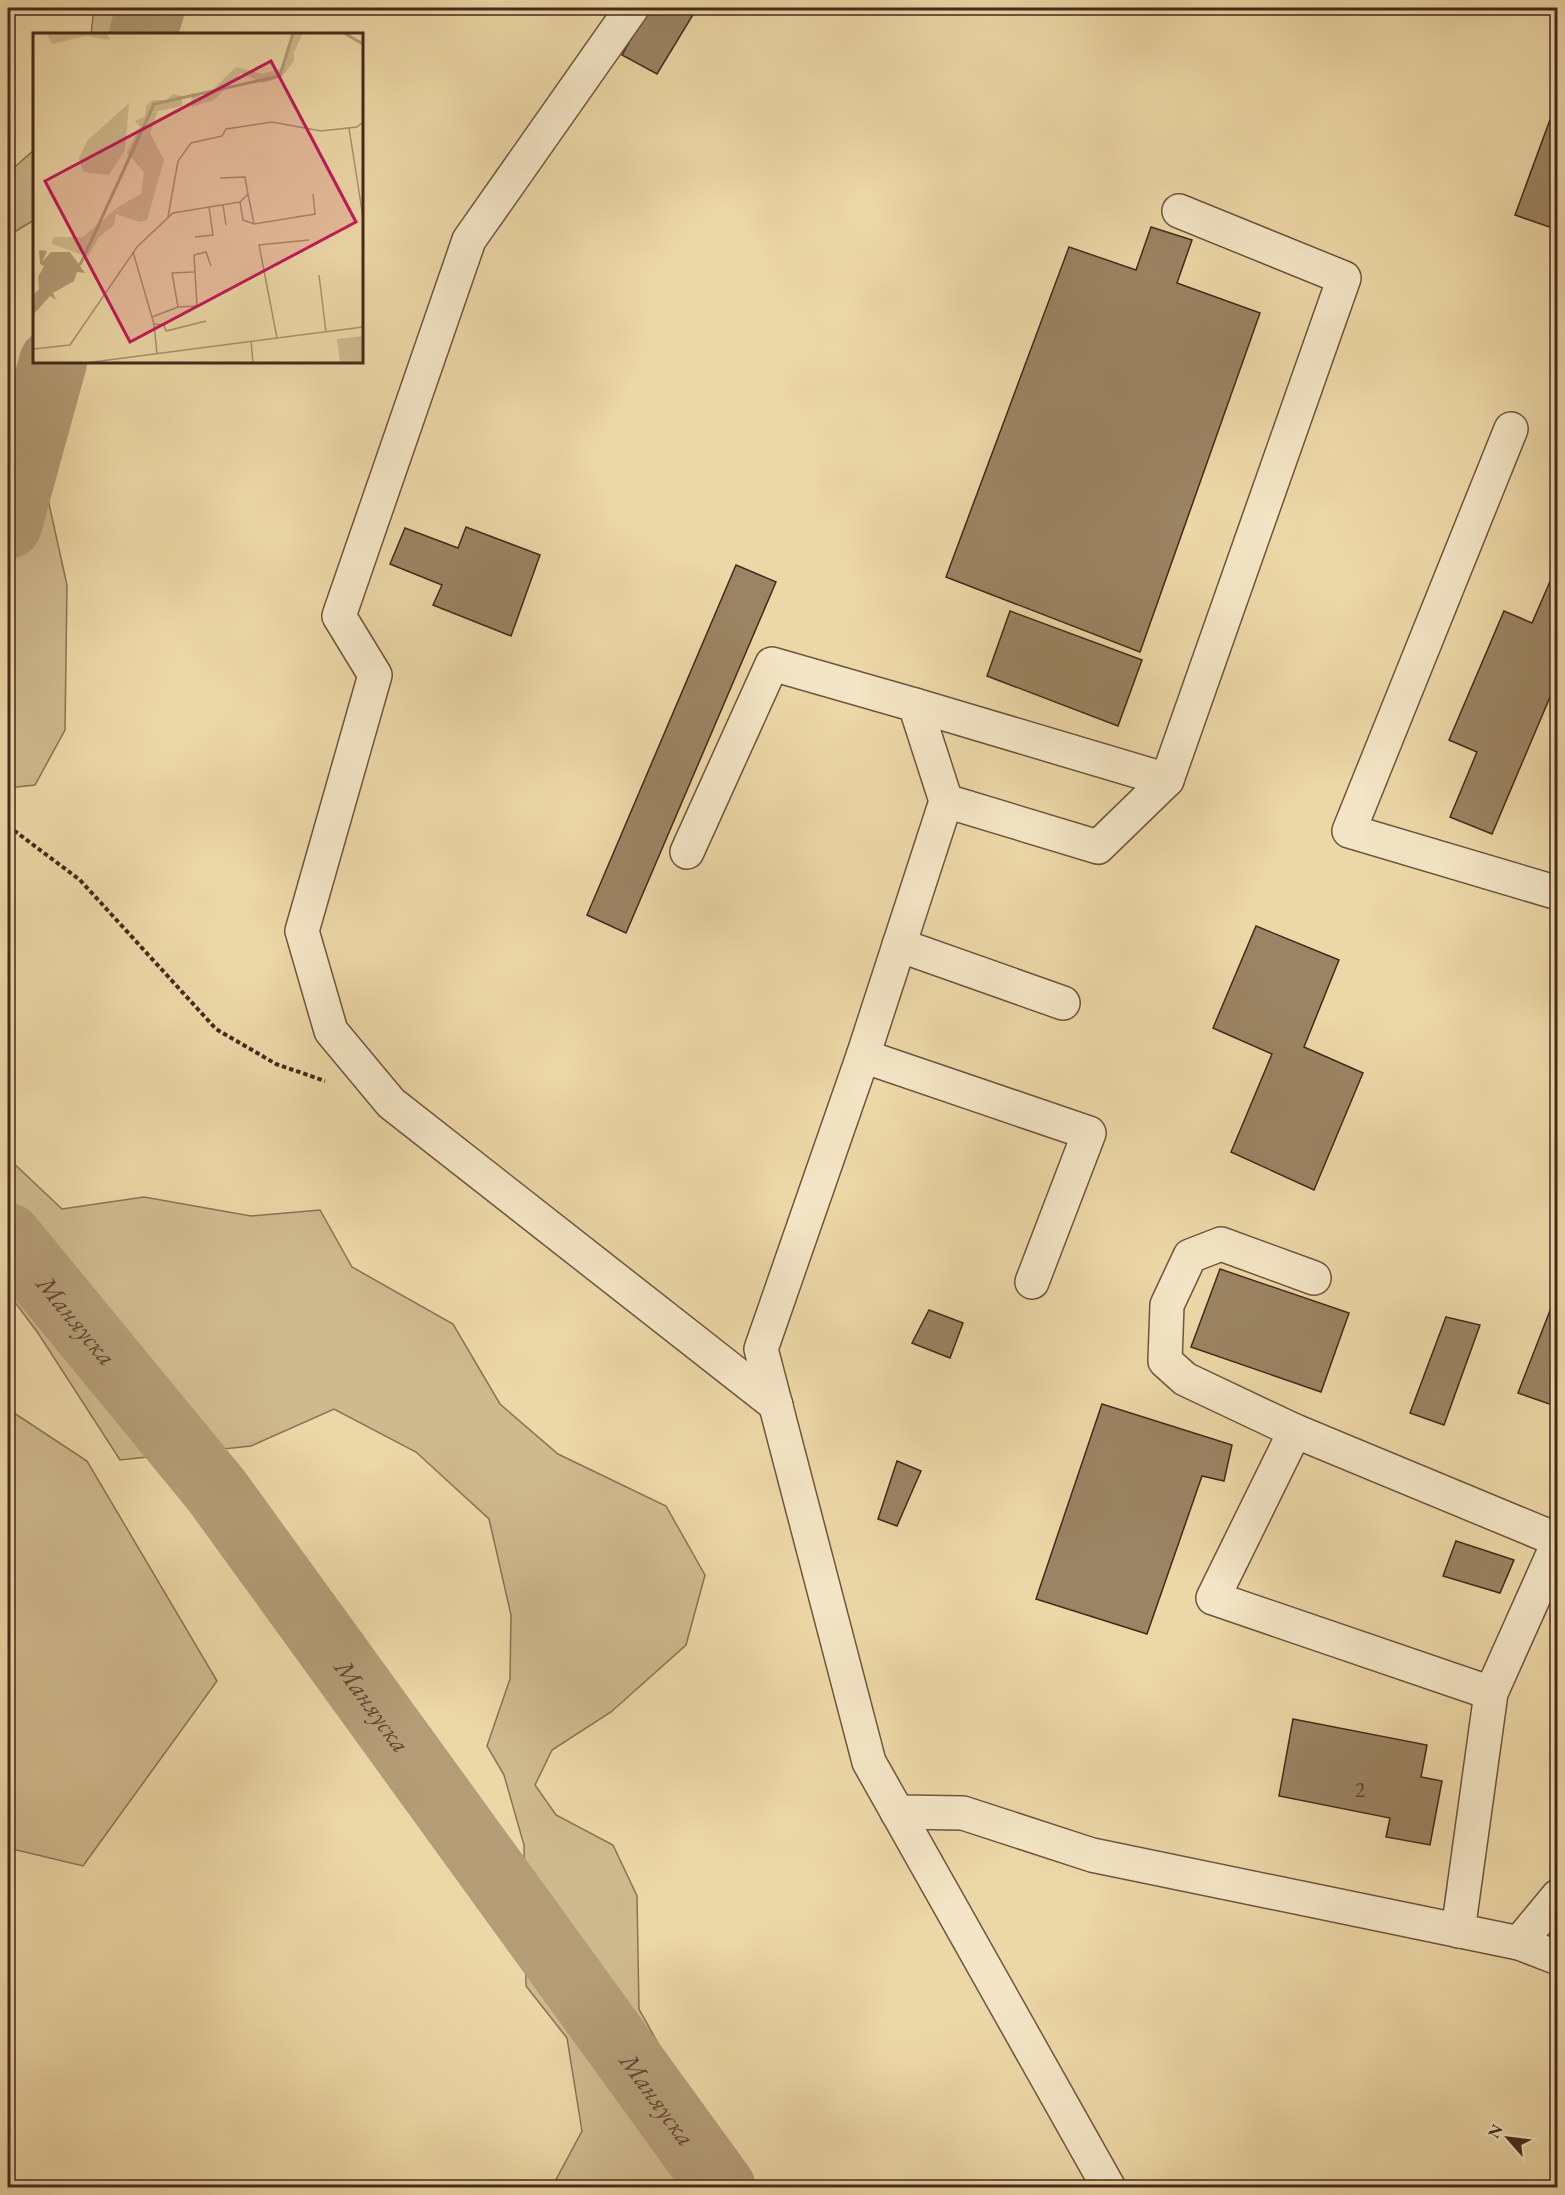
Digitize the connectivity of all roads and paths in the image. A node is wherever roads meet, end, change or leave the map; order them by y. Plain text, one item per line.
1 (632, 8) edge
2 (1179, 211) dead end
3 (1511, 429) dead end
4 (915, 705) junction
5 (1167, 780) junction
6 (946, 801) junction
7 (8, 826) edge
8 (687, 852) dead end
9 (1557, 893) edge
10 (899, 945) junction
11 (1063, 1003) dead end
12 (863, 1056) junction
13 (328, 1082) dead end
14 (1314, 1278) dead end
15 (1032, 1282) dead end
16 (776, 1405) junction
17 (1295, 1431) junction
18 (1557, 1542) edge
19 (1491, 1693) junction
20 (897, 1812) junction
21 (1557, 1896) edge
22 (1458, 1931) junction
23 (1519, 1943) junction
24 (1557, 1958) edge
25 (1108, 2187) edge

1 - 16 lane
2 - 5 lane
3 - 9 lane
4 - 5 lane
4 - 6 lane
4 - 8 lane
5 - 6 lane
6 - 10 lane
7 - 13 path
10 - 11 lane
10 - 12 lane
12 - 15 lane
12 - 16 lane
14 - 17 lane
16 - 20 lane
17 - 18 lane
17 - 19 lane
18 - 19 lane
19 - 22 lane
20 - 22 lane
20 - 25 lane
21 - 23 lane
22 - 23 lane
23 - 24 lane

